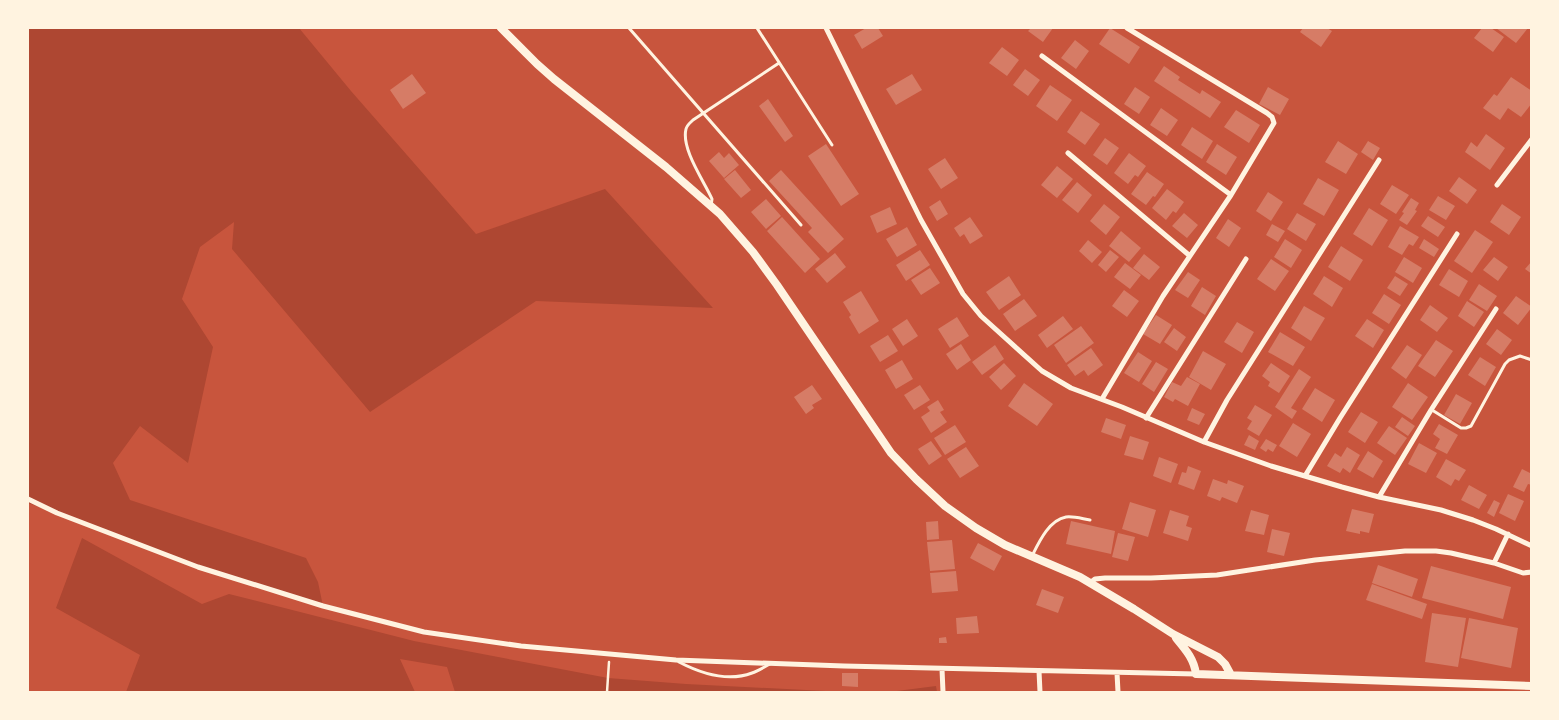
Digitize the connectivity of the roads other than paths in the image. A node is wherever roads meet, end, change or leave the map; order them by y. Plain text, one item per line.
1 (501, 28) edge
2 (629, 28) edge
3 (756, 28) edge
4 (826, 28) edge
5 (1127, 28) edge
6 (1042, 56) dead end
7 (779, 63) junction
8 (702, 113) junction
9 (1532, 139) edge
10 (832, 145) dead end
11 (1068, 153) dead end
12 (1379, 160) dead end
13 (1497, 185) dead end
14 (1230, 195) junction
15 (711, 206) junction
16 (801, 225) dead end
17 (1457, 234) dead end
18 (1190, 256) junction
19 (1246, 259) dead end
20 (1496, 309) dead end
21 (1532, 360) edge
22 (1102, 400) junction
23 (1431, 410) junction
24 (1146, 418) junction
25 (1204, 442) junction
26 (1305, 476) junction
27 (1379, 497) junction
28 (28, 499) edge
29 (1090, 520) dead end
30 (1508, 534) junction
31 (1532, 546) edge
32 (1031, 556) junction
33 (1494, 563) junction
34 (1532, 572) edge
35 (1090, 583) junction
36 (1173, 634) junction
37 (676, 660) junction
38 (770, 664) junction
39 (942, 669) junction
40 (1039, 671) junction
41 (1117, 673) junction
42 (1196, 674) junction
43 (1231, 675) junction
44 (1532, 686) edge
45 (943, 692) edge
46 (1040, 692) edge
47 (1118, 692) edge

1 - 15 street
2 - 8 lane
3 - 7 lane
4 - 22 street
5 - 14 street
6 - 14 street
7 - 8 lane
7 - 10 lane
8 - 15 lane
8 - 16 lane
9 - 13 street
11 - 18 street
12 - 25 street
14 - 18 street
15 - 32 street
17 - 26 street
18 - 22 street
19 - 24 street
20 - 23 street
21 - 23 lane
22 - 24 street
23 - 27 street
24 - 25 street
25 - 26 street
26 - 27 street
27 - 30 street
28 - 37 street
29 - 32 lane
30 - 31 street
30 - 33 street
32 - 35 street
33 - 34 street
33 - 35 street
35 - 36 street
36 - 42 street
36 - 43 street
37 - 38 street
37 - 38 lane
38 - 39 street
39 - 40 street
39 - 45 street
40 - 41 street
40 - 46 street
41 - 42 street
41 - 47 street
42 - 43 street
43 - 44 street

